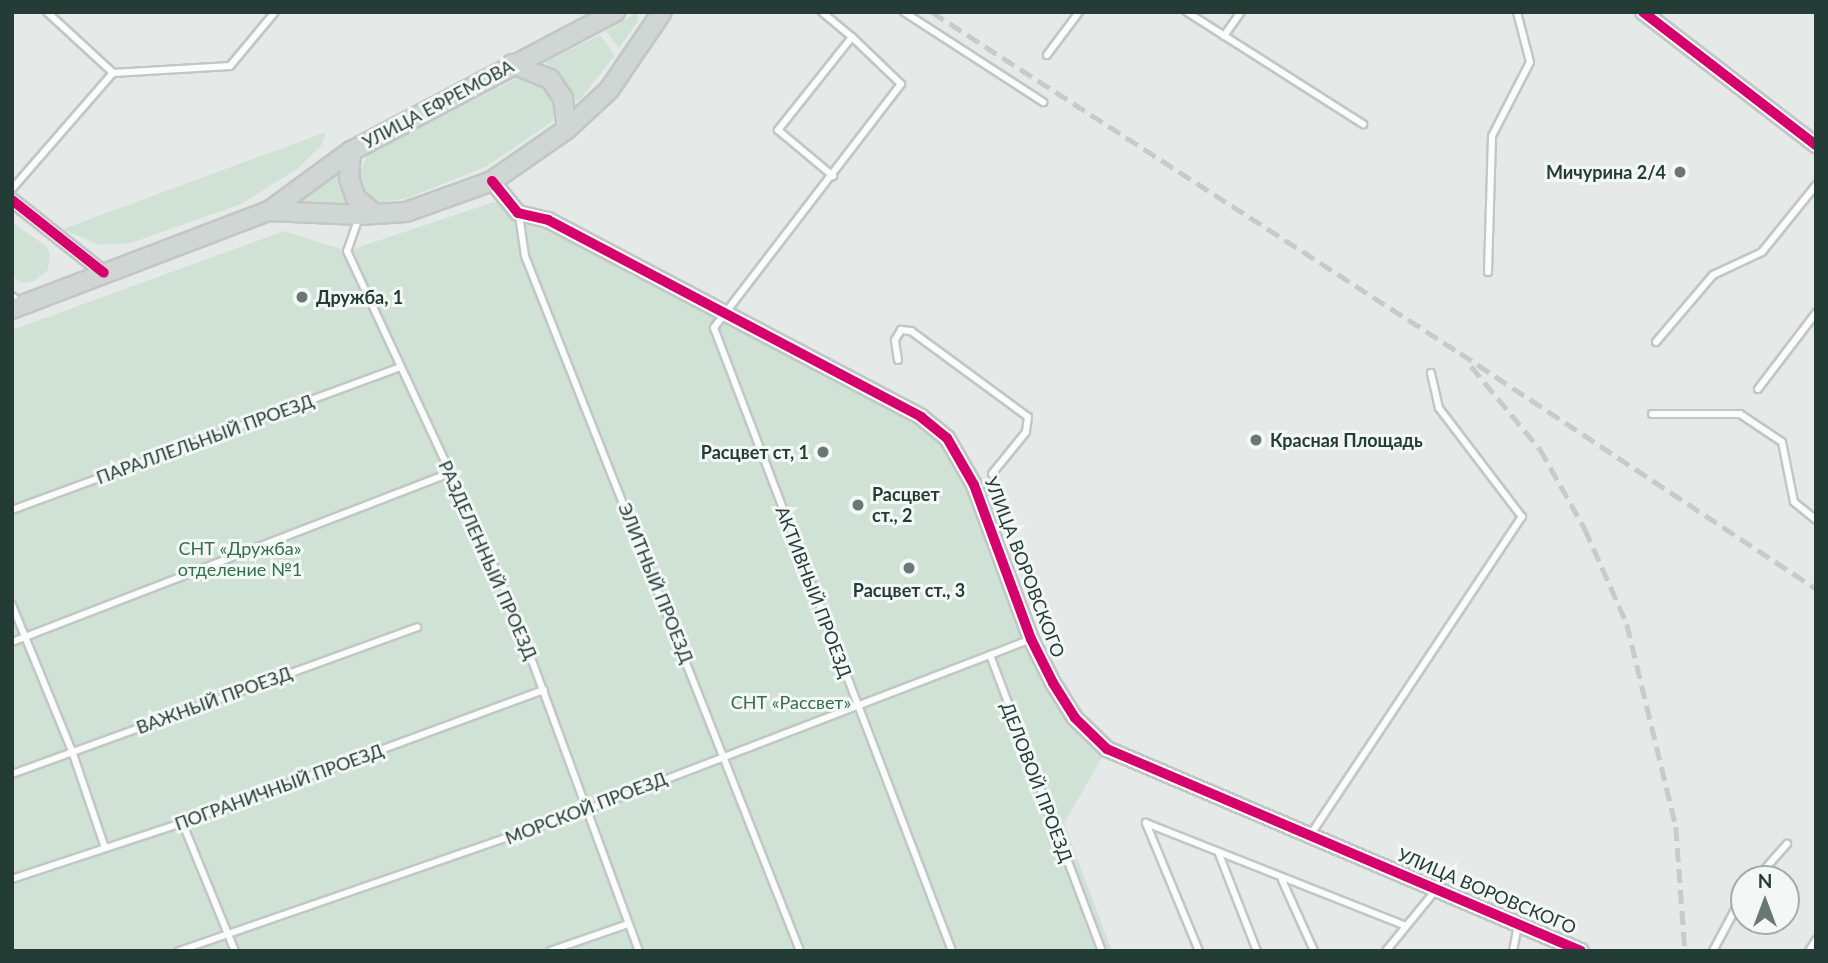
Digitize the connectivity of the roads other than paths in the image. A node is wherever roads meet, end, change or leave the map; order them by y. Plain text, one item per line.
1 (47, 12) edge
2 (275, 12) edge
3 (615, 12) edge
4 (662, 12) edge
5 (822, 12) edge
6 (904, 12) edge
7 (1079, 12) edge
8 (1187, 12) edge
9 (1241, 12) edge
10 (1517, 12) edge
11 (1643, 12) edge
12 (1224, 36) junction
13 (852, 37) junction
14 (1046, 55) dead end
15 (512, 64) junction
16 (113, 73) junction
17 (1043, 102) dead end
18 (1363, 124) dead end
19 (567, 129) junction
20 (1816, 145) edge
21 (351, 150) junction
22 (833, 176) junction
23 (492, 181) junction
24 (1816, 185) edge
25 (12, 189) edge
26 (12, 200) edge
27 (269, 211) junction
28 (518, 213) junction
29 (367, 214) junction
30 (1488, 272) dead end
31 (104, 273) junction
32 (16, 303) edge
33 (724, 313) junction
34 (1816, 313) edge
35 (1656, 342) dead end
36 (898, 360) dead end
37 (398, 368) junction
38 (1431, 373) dead end
39 (1758, 389) dead end
40 (1652, 414) dead end
41 (450, 473) junction
42 (992, 474) dead end
43 (12, 510) edge
44 (1816, 520) edge
45 (12, 605) edge
46 (417, 627) dead end
47 (26, 637) junction
48 (1031, 639) junction
49 (12, 642) edge
50 (989, 654) junction
51 (544, 690) junction
52 (856, 702) junction
53 (72, 751) junction
54 (725, 754) junction
55 (12, 774) edge
56 (586, 810) junction
57 (181, 822) junction
58 (1310, 836) junction
59 (1787, 844) dead end
60 (105, 848) junction
61 (1219, 854) junction
62 (1768, 865) edge
63 (12, 879) edge
64 (1282, 880) junction
65 (1438, 888) junction
66 (1730, 919) edge
67 (1518, 923) junction
68 (628, 924) junction
69 (1404, 925) junction
70 (229, 933) junction
71 (1816, 940) edge
72 (178, 951) edge
73 (235, 951) edge
74 (550, 951) edge
75 (639, 951) edge
76 (800, 951) edge
77 (953, 951) edge
78 (1102, 951) edge
79 (1199, 951) edge
80 (1256, 951) edge
81 (1314, 951) edge
82 (1386, 951) edge
83 (1513, 951) edge
84 (1581, 951) edge
85 (1713, 951) edge
86 (1809, 951) edge

1 - 16 lane
2 - 16 lane
3 - 15 main road, УЛИЦА ЕФРЕМОВА
4 - 19 main road, УЛИЦА ЕФРЕМОВА
5 - 13 lane
6 - 17 lane
7 - 14 lane
8 - 12 lane
9 - 12 lane
10 - 30 lane
11 - 20 street
12 - 18 lane
13 - 22 lane
13 - 22 lane
15 - 19 main road
15 - 21 main road, УЛИЦА ЕФРЕМОВА
16 - 25 lane
19 - 23 main road, УЛИЦА ЕФРЕМОВА
21 - 27 main road, УЛИЦА ЕФРЕМОВА
21 - 29 main road
22 - 33 lane
23 - 28 street
23 - 29 main road, УЛИЦА ЕФРЕМОВА
24 - 35 lane
26 - 31 street
27 - 29 main road, УЛИЦА ЕФРЕМОВА
27 - 31 main road, УЛИЦА ЕФРЕМОВА
28 - 33 street, УЛИЦА ВОРОВСКОГО
28 - 54 lane, ЭЛИТНЫЙ ПРОЕЗД
29 - 37 lane, РАЗДЕЛЕННЫЙ ПРОЕЗД
31 - 32 main road, УЛИЦА ЕФРЕМОВА
33 - 48 street, УЛИЦА ВОРОВСКОГО
33 - 52 lane, АКТИВНЫЙ ПРОЕЗД
34 - 39 lane
36 - 42 lane
37 - 41 lane, РАЗДЕЛЕННЫЙ ПРОЕЗД
37 - 43 lane, ПАРАЛЛЕЛЬНЫЙ ПРОЕЗД
38 - 58 lane
40 - 44 lane
41 - 47 lane
41 - 51 lane, РАЗДЕЛЕННЫЙ ПРОЕЗД
45 - 47 lane
46 - 53 lane, ВАЖНЫЙ ПРОЕЗД
47 - 49 lane
47 - 53 lane
48 - 50 lane
48 - 58 street, УЛИЦА ВОРОВСКОГО
50 - 52 lane, МОРСКОЙ ПРОЕЗД
50 - 78 lane, ДЕЛОВОЙ ПРОЕЗД
51 - 56 lane, РАЗДЕЛЕННЫЙ ПРОЕЗД
51 - 57 lane, ПОГРАНИЧНЫЙ ПРОЕЗД
52 - 54 lane, МОРСКОЙ ПРОЕЗД
52 - 77 lane, АКТИВНЫЙ ПРОЕЗД
53 - 55 lane, ВАЖНЫЙ ПРОЕЗД
53 - 60 lane
54 - 56 lane, МОРСКОЙ ПРОЕЗД
54 - 76 lane, ЭЛИТНЫЙ ПРОЕЗД
56 - 68 lane, РАЗДЕЛЕННЫЙ ПРОЕЗД
56 - 70 lane, МОРСКОЙ ПРОЕЗД
57 - 60 lane, ПОГРАНИЧНЫЙ ПРОЕЗД
57 - 70 lane
58 - 65 street, УЛИЦА ВОРОВСКОГО
59 - 62 lane
60 - 63 lane, ПОГРАНИЧНЫЙ ПРОЕЗД
61 - 64 lane
61 - 79 lane
61 - 80 lane
64 - 69 lane
64 - 81 lane
65 - 67 street, УЛИЦА ВОРОВСКОГО
65 - 69 lane
66 - 85 lane
67 - 83 lane
67 - 84 street, УЛИЦА ВОРОВСКОГО
68 - 74 lane
68 - 75 lane, РАЗДЕЛЕННЫЙ ПРОЕЗД
69 - 82 lane
70 - 72 lane, МОРСКОЙ ПРОЕЗД
70 - 73 lane
71 - 86 lane

